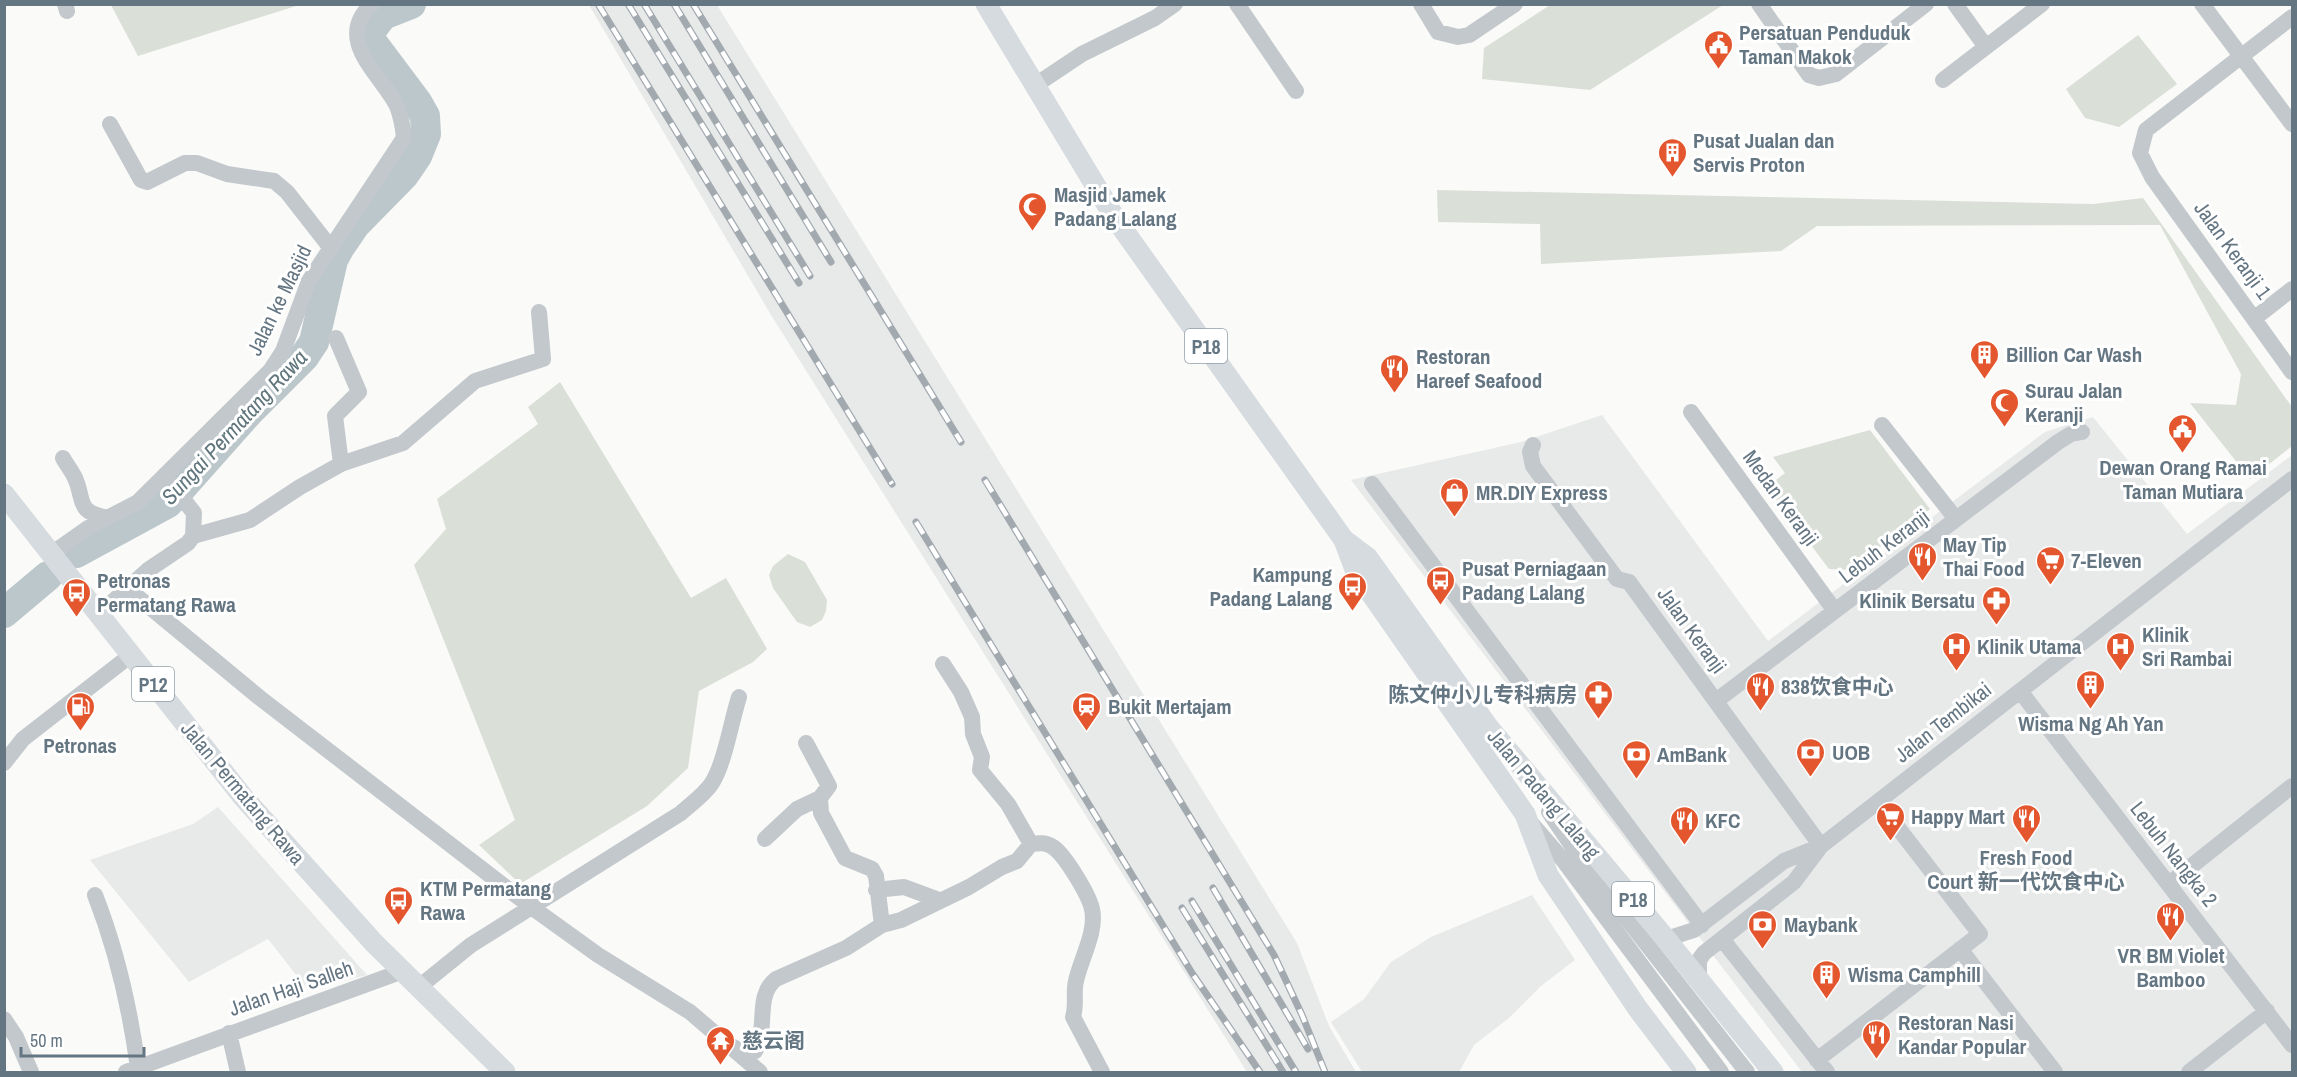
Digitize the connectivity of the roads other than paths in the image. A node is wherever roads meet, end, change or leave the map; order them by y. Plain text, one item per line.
1 (372, 4) edge
2 (986, 4) edge
3 (1175, 4) edge
4 (1238, 4) edge
5 (1421, 4) edge
6 (1515, 4) edge
7 (1759, 4) edge
8 (1926, 4) edge
9 (1955, 4) edge
10 (2042, 4) edge
11 (2202, 4) edge
12 (2292, 17) edge
13 (1986, 47) junction
14 (2241, 56) junction
15 (1942, 80) dead end
16 (1034, 86) junction
17 (1296, 91) dead end
18 (110, 124) dead end
19 (2292, 124) edge
20 (330, 247) junction
21 (2292, 289) edge
22 (539, 312) dead end
23 (2255, 318) junction
24 (336, 338) dead end
25 (2292, 372) edge
26 (1691, 412) dead end
27 (1882, 425) dead end
28 (2082, 432) dead end
29 (1533, 445) dead end
30 (63, 458) dead end
31 (341, 464) junction
32 (2292, 479) edge
33 (166, 480) junction
34 (1372, 484) dead end
35 (4, 494) edge
36 (108, 518) junction
37 (1956, 519) junction
38 (193, 536) junction
39 (1344, 540) junction
40 (57, 562) junction
41 (128, 589) junction
42 (1835, 611) junction
43 (99, 614) junction
44 (131, 655) junction
45 (943, 664) dead end
46 (2020, 691) junction
47 (739, 697) dead end
48 (1716, 701) junction
49 (1489, 728) junction
50 (806, 743) dead end
51 (4, 763) edge
52 (2292, 786) edge
53 (820, 798) junction
54 (1878, 802) junction
55 (1525, 814) junction
56 (765, 839) dead end
57 (1031, 844) junction
58 (1821, 846) junction
59 (2169, 884) junction
60 (876, 890) junction
61 (95, 896) dead end
62 (939, 900) junction
63 (530, 906) junction
64 (882, 925) junction
65 (1702, 925) junction
66 (1666, 939) junction
67 (1722, 939) junction
68 (1960, 949) junction
69 (403, 971) junction
70 (1699, 980) junction
71 (419, 987) junction
72 (2267, 1011) junction
73 (4, 1019) edge
74 (229, 1033) junction
75 (2292, 1045) edge
76 (731, 1046) junction
77 (1822, 1066) edge
78 (142, 1069) edge
79 (31, 1072) edge
80 (238, 1072) edge
81 (505, 1072) edge
82 (760, 1072) edge
83 (1102, 1072) edge
84 (1686, 1072) edge
85 (1721, 1072) edge
86 (1747, 1072) edge
87 (1773, 1072) edge
88 (2055, 1072) edge
89 (2189, 1072) edge

1 - 20 street, Jalan ke Masjid
2 - 16 main road, Jalan Padang Lalang / P18
3 - 16 street
4 - 17 street
5 - 6 street
7 - 8 street
9 - 13 street
10 - 13 street
11 - 14 street
12 - 14 street
13 - 15 street
14 - 19 street
14 - 23 street, Jalan Keranji 1
16 - 39 main road, Jalan Padang Lalang / P18
18 - 20 street
20 - 33 street, Jalan ke Masjid
21 - 23 street
22 - 31 street
23 - 25 street, Jalan Keranji 1
24 - 31 street
26 - 42 street, Medan Keranji
27 - 37 street
28 - 37 street, Lebuh Keranji
29 - 48 street, Jalan Keranji
30 - 36 street
31 - 38 street
32 - 46 street, Jalan Tembikai
33 - 36 street, Jalan ke Masjid
33 - 38 street
34 - 65 street, Jalan Padang Lalang
35 - 40 main road, Jalan Permatang Rawa / P12
36 - 40 street, Jalan ke Masjid
37 - 42 street, Lebuh Keranji
38 - 41 street
39 - 49 main road, Jalan Padang Lalang / P18
39 - 55 main road, Jalan Padang Lalang / P18
40 - 43 main road, Jalan Permatang Rawa / P12
41 - 43 street
41 - 63 street
42 - 48 street, Lebuh Keranji
43 - 44 main road, Jalan Permatang Rawa / P12
44 - 51 street
44 - 69 main road, Jalan Permatang Rawa / P12
45 - 57 street
46 - 54 street, Jalan Tembikai
46 - 59 street, Lebuh Nangka 2
47 - 63 street
48 - 58 street, Jalan Keranji
49 - 66 main road, Jalan Padang Lalang / P18
49 - 86 street
50 - 53 street
52 - 59 street
53 - 56 street
53 - 60 street
54 - 58 street, Jalan Tembikai
54 - 68 street
55 - 84 main road, Jalan Padang Lalang / P18
55 - 85 street
57 - 62 street
57 - 83 street
58 - 65 street, Jalan Tembikai
58 - 67 street, Jalan Tembikai
59 - 72 street, Lebuh Nangka 2
60 - 62 street
60 - 64 street
61 - 78 street
62 - 64 street
63 - 71 street
63 - 76 street
64 - 76 street
65 - 66 street, Jalan Tembikai
66 - 70 main road, Jalan Padang Lalang / P18
67 - 70 street, Jalan Tembikai
67 - 77 street
68 - 77 street
68 - 88 street
69 - 71 main road, Jalan Permatang Rawa / P12
69 - 74 street, Jalan Haji Salleh
70 - 87 main road, Jalan Padang Lalang / P18
71 - 81 main road, Jalan Permatang Rawa / P12
72 - 75 street, Lebuh Nangka 2
72 - 89 street
73 - 79 street
74 - 78 street, Jalan Haji Salleh
74 - 80 street
76 - 82 street

